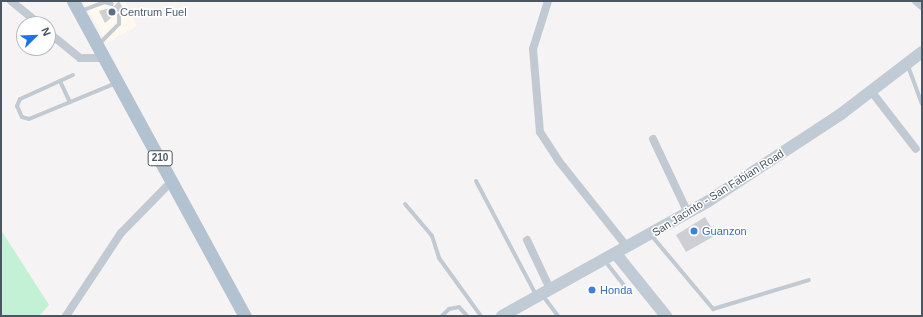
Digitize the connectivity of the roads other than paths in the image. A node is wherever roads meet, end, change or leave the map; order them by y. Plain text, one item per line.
1 (12, 1) edge
2 (548, 1) edge
3 (916, 1) edge
4 (112, 4) dead end
5 (76, 6) edge
6 (922, 6) edge
7 (119, 15) dead end
8 (30, 16) edge
9 (56, 38) edge
10 (98, 45) junction
11 (922, 52) edge
12 (105, 58) junction
13 (907, 63) junction
14 (74, 75) dead end
15 (60, 81) junction
16 (118, 82) junction
17 (871, 91) junction
18 (70, 102) junction
19 (922, 104) edge
20 (654, 139) dead end
21 (916, 149) dead end
22 (172, 181) junction
23 (476, 181) dead end
24 (405, 204) dead end
25 (688, 213) junction
26 (651, 235) junction
27 (527, 240) dead end
28 (628, 248) junction
29 (616, 254) junction
30 (605, 261) junction
31 (810, 280) dead end
32 (625, 286) dead end
33 (544, 295) junction
34 (66, 316) edge
35 (245, 316) edge
36 (442, 316) edge
37 (467, 316) edge
38 (481, 316) edge
39 (502, 316) edge
40 (558, 316) edge
41 (666, 316) edge

1 - 8 street
2 - 28 street
3 - 6 street
4 - 5 lane
5 - 10 main road, 210
7 - 10 lane
9 - 12 street
10 - 12 main road, 210
11 - 13 main road, San Jacinto - San Fabian Road
12 - 16 main road, 210
13 - 17 main road, San Jacinto - San Fabian Road
13 - 19 lane
14 - 15 lane
15 - 18 lane
15 - 18 lane
16 - 18 lane
16 - 22 main road, 210
17 - 21 street
17 - 25 main road, San Jacinto - San Fabian Road
20 - 25 street
22 - 34 street
22 - 35 main road, 210
23 - 33 lane
24 - 38 lane
25 - 26 main road, San Jacinto - San Fabian Road
26 - 28 main road, San Jacinto - San Fabian Road
26 - 31 lane
27 - 33 street
28 - 29 main road, San Jacinto - San Fabian Road
29 - 30 main road, San Jacinto - San Fabian Road
29 - 41 main road
30 - 32 lane
30 - 33 main road, San Jacinto - San Fabian Road
33 - 39 main road, San Jacinto - San Fabian Road
33 - 40 lane
36 - 37 lane

